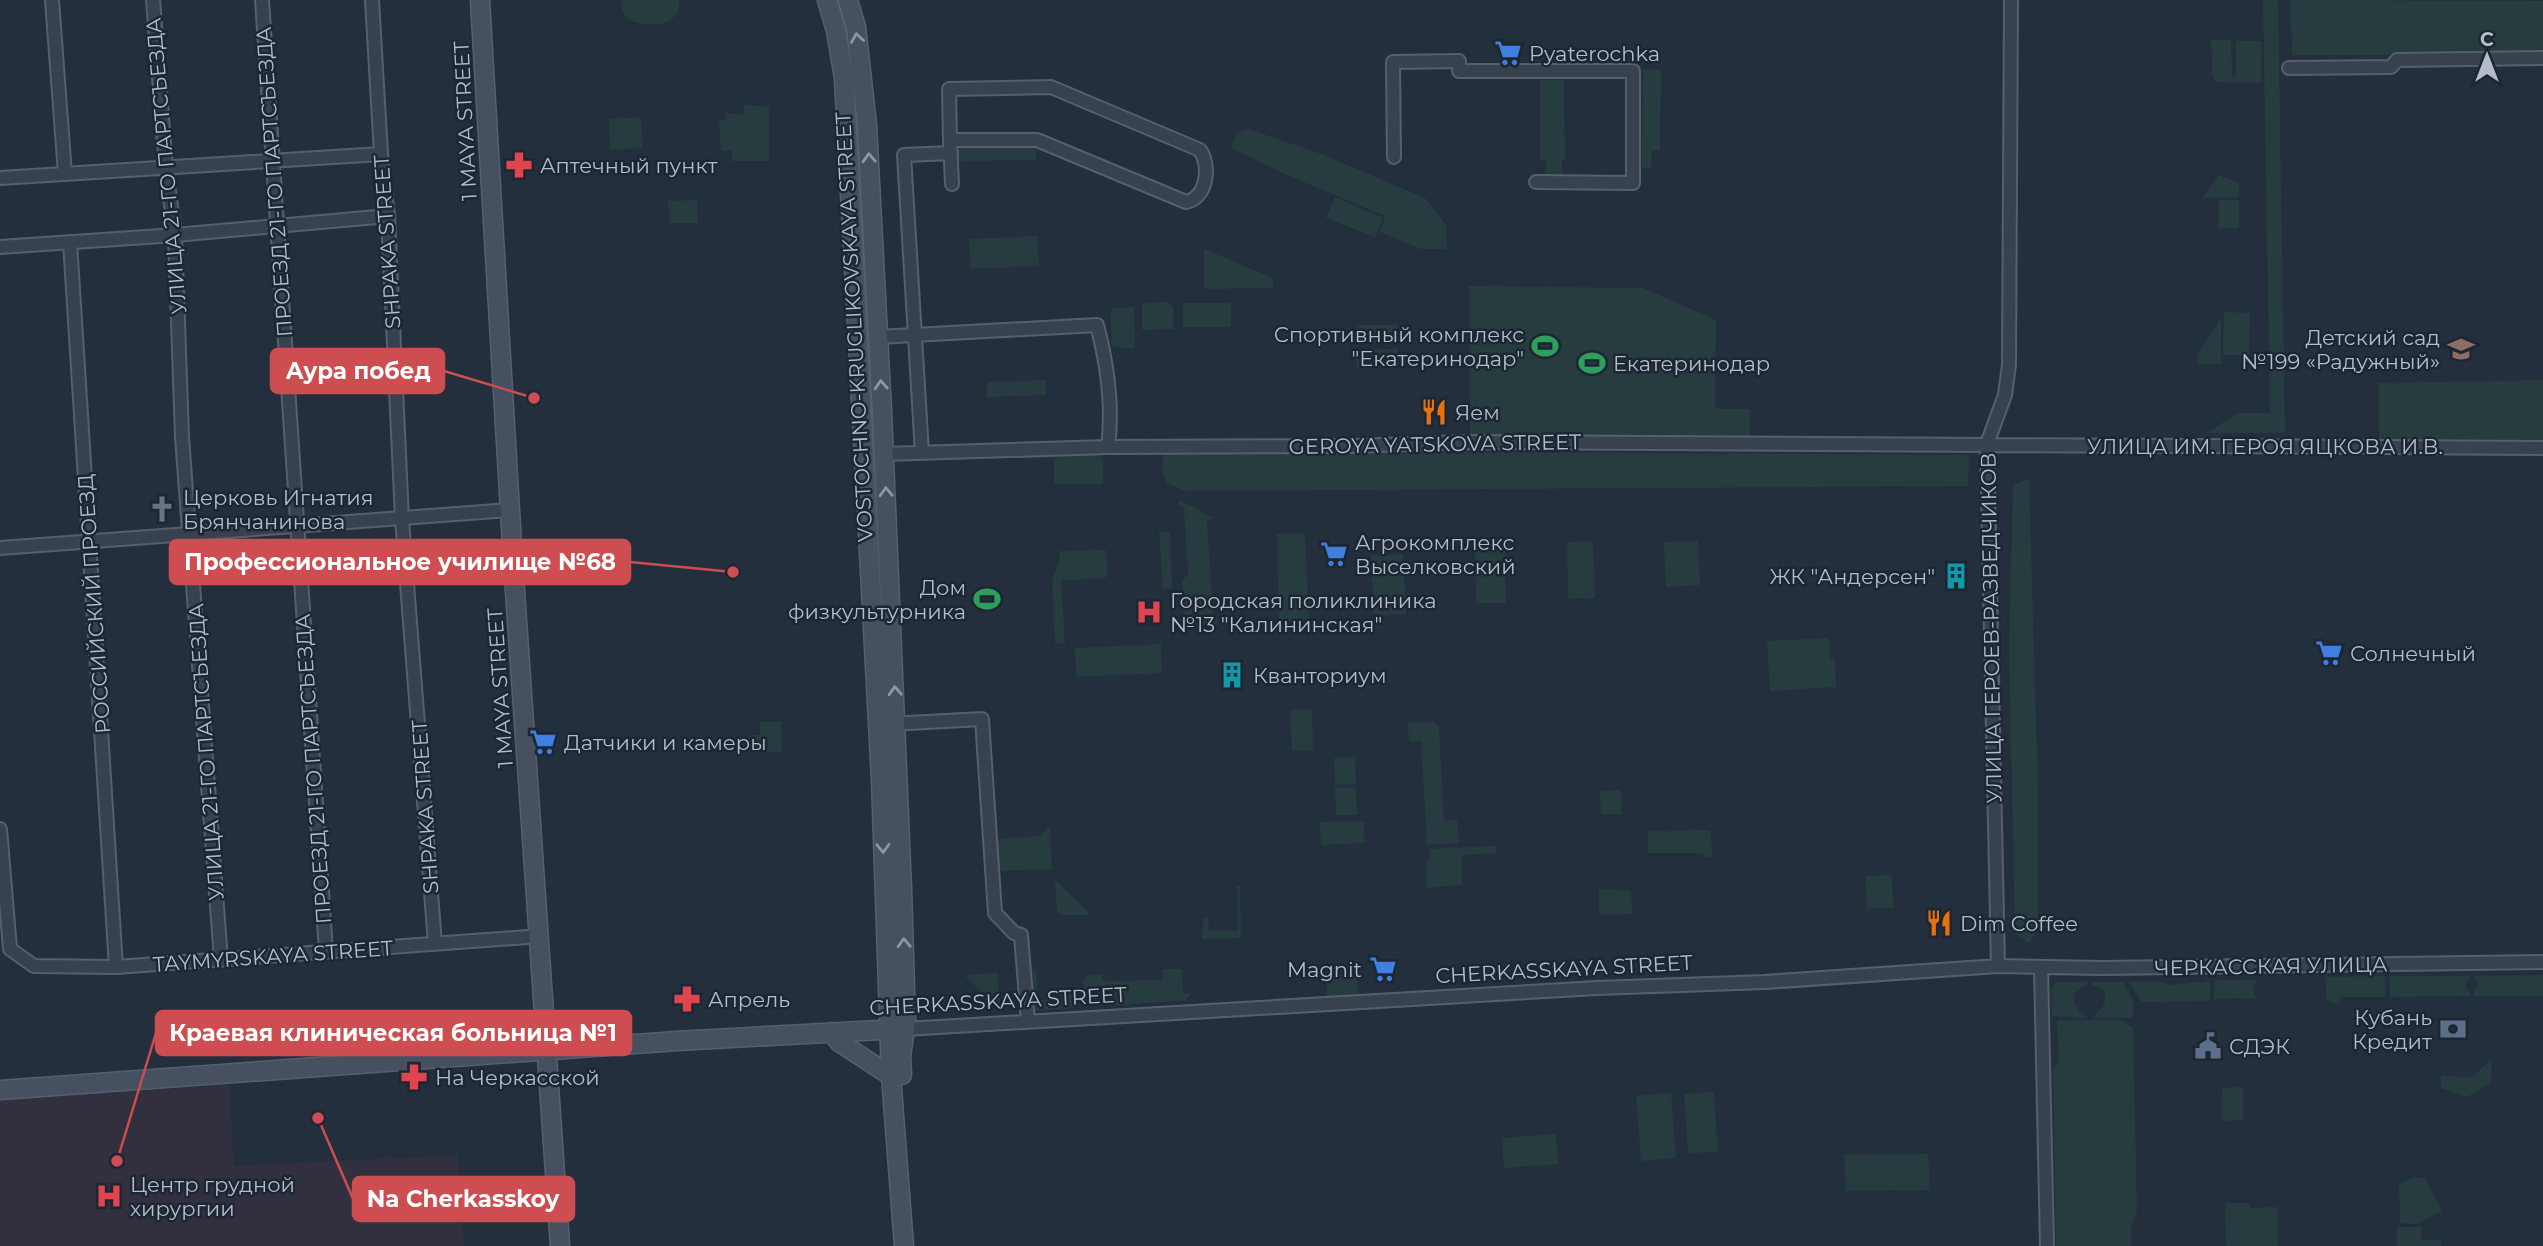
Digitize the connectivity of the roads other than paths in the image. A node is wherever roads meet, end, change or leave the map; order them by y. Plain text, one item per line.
1 (52, 0) edge
2 (153, 0) edge
3 (262, 0) edge
4 (372, 0) edge
5 (480, 0) edge
6 (827, 0) edge
7 (848, 0) edge
8 (2011, 0) edge
9 (2543, 58) edge
10 (2289, 68) dead end
11 (862, 77) junction
12 (844, 78) junction
13 (950, 147) junction
14 (381, 154) junction
15 (1394, 156) dead end
16 (271, 160) junction
17 (166, 169) junction
18 (65, 174) junction
19 (0, 178) edge
20 (1536, 182) dead end
21 (952, 184) dead end
22 (388, 216) junction
23 (278, 226) junction
24 (176, 234) junction
25 (70, 242) junction
26 (0, 247) edge
27 (916, 335) junction
28 (878, 337) junction
29 (1987, 444) junction
30 (1108, 447) junction
31 (2543, 448) edge
32 (922, 453) junction
33 (884, 454) junction
34 (510, 510) junction
35 (402, 519) junction
36 (296, 527) junction
37 (189, 535) junction
38 (90, 541) junction
39 (0, 548) edge
40 (887, 724) junction
41 (0, 829) edge
42 (541, 936) junction
43 (435, 944) junction
44 (326, 951) junction
45 (221, 960) junction
46 (2543, 962) edge
47 (1998, 966) junction
48 (116, 967) junction
49 (2041, 968) junction
50 (1028, 1022) junction
51 (897, 1029) junction
52 (831, 1032) junction
53 (547, 1051) junction
54 (891, 1076) junction
55 (0, 1090) edge
56 (560, 1246) edge
57 (904, 1246) edge
58 (916, 1246) edge
59 (2047, 1246) edge

1 - 18 street
2 - 17 street, УЛИЦА 21-ГО ПАРТСЪЕЗДА
3 - 16 street, ПРОЕЗД 21-ГО ПАРТСЪЕЗДА
4 - 14 street, SHPAKA STREET
5 - 34 street, 1 MAYA STREET
6 - 12 street
11 -> 7 street, VOSTOCHNO-KRUGLIKOVSKAYA STREET
8 - 29 street, УЛИЦА ГЕРОЕВ-РАЗВЕДЧИКОВ
9 - 10 street
11 - 12 street
28 -> 11 street, VOSTOCHNO-KRUGLIKOVSKAYA STREET
12 - 40 street
13 - 13 street
13 - 21 street
13 - 27 street
14 - 16 street
14 - 22 street, SHPAKA STREET
15 - 20 street
16 - 17 street
16 - 23 street, ПРОЕЗД 21-ГО ПАРТСЪЕЗДА
17 - 18 street
17 - 24 street, УЛИЦА 21-ГО ПАРТСЪЕЗДА
18 - 19 street
22 - 23 street
22 - 35 street, SHPAKA STREET
23 - 24 street
23 - 36 street, ПРОЕЗД 21-ГО ПАРТСЪЕЗДА
24 - 25 street
24 - 37 street, УЛИЦА 21-ГО ПАРТСЪЕЗДА
25 - 26 street
25 - 38 street, РОССИЙСКИЙ ПРОЕЗД
27 - 28 street
27 - 30 street
27 - 32 street
33 -> 28 street, VOSTOCHNO-KRUGLIKOVSKAYA STREET
29 - 30 street, GEROYA YATSKOVA STREET
29 - 31 street, УЛИЦА ИМ. ГЕРОЯ ЯЦКОВА И.В.
29 - 47 street, УЛИЦА ГЕРОЕВ-РАЗВЕДЧИКОВ
30 - 32 street, GEROYA YATSKOVA STREET
32 - 33 street, GEROYA YATSKOVA STREET
40 -> 33 street, VOSTOCHNO-KRUGLIKOVSKAYA STREET
34 - 35 street
34 - 42 street, 1 MAYA STREET
35 - 36 street
35 - 43 street, SHPAKA STREET
36 - 37 street
36 - 44 street, ПРОЕЗД 21-ГО ПАРТСЪЕЗДА
37 - 38 street
37 - 45 street, УЛИЦА 21-ГО ПАРТСЪЕЗДА
38 - 39 street
38 - 48 street, РОССИЙСКИЙ ПРОЕЗД
40 - 50 street
40 - 51 street, VOSTOCHNO-KRUGLIKOVSKAYA STREET
41 - 48 street, TAYMYRSKAYA STREET
42 - 43 street, TAYMYRSKAYA STREET
42 - 53 street, 1 MAYA STREET
43 - 44 street, TAYMYRSKAYA STREET
44 - 45 street, TAYMYRSKAYA STREET
45 - 48 street, TAYMYRSKAYA STREET
46 - 49 street, ЧЕРКАССКАЯ УЛИЦА
47 - 49 street, ЧЕРКАССКАЯ УЛИЦА
47 - 50 street, CHERKASSKAYA STREET
49 - 59 street
50 - 51 street, CHERKASSKAYA STREET
51 - 52 street, CHERKASSKAYA STREET
51 - 54 street, VOSTOCHNO-KRUGLIKOVSKAYA STREET
51 - 58 street, VOSTOCHNO-KRUGLIKOVSKAYA STREET
52 - 53 street, CHERKASSKAYA STREET
52 - 54 street
53 - 55 street, CHERKASSKAYA STREET
53 - 56 street, 1 MAYA STREET
54 - 57 street, VOSTOCHNO-KRUGLIKOVSKAYA STREET

